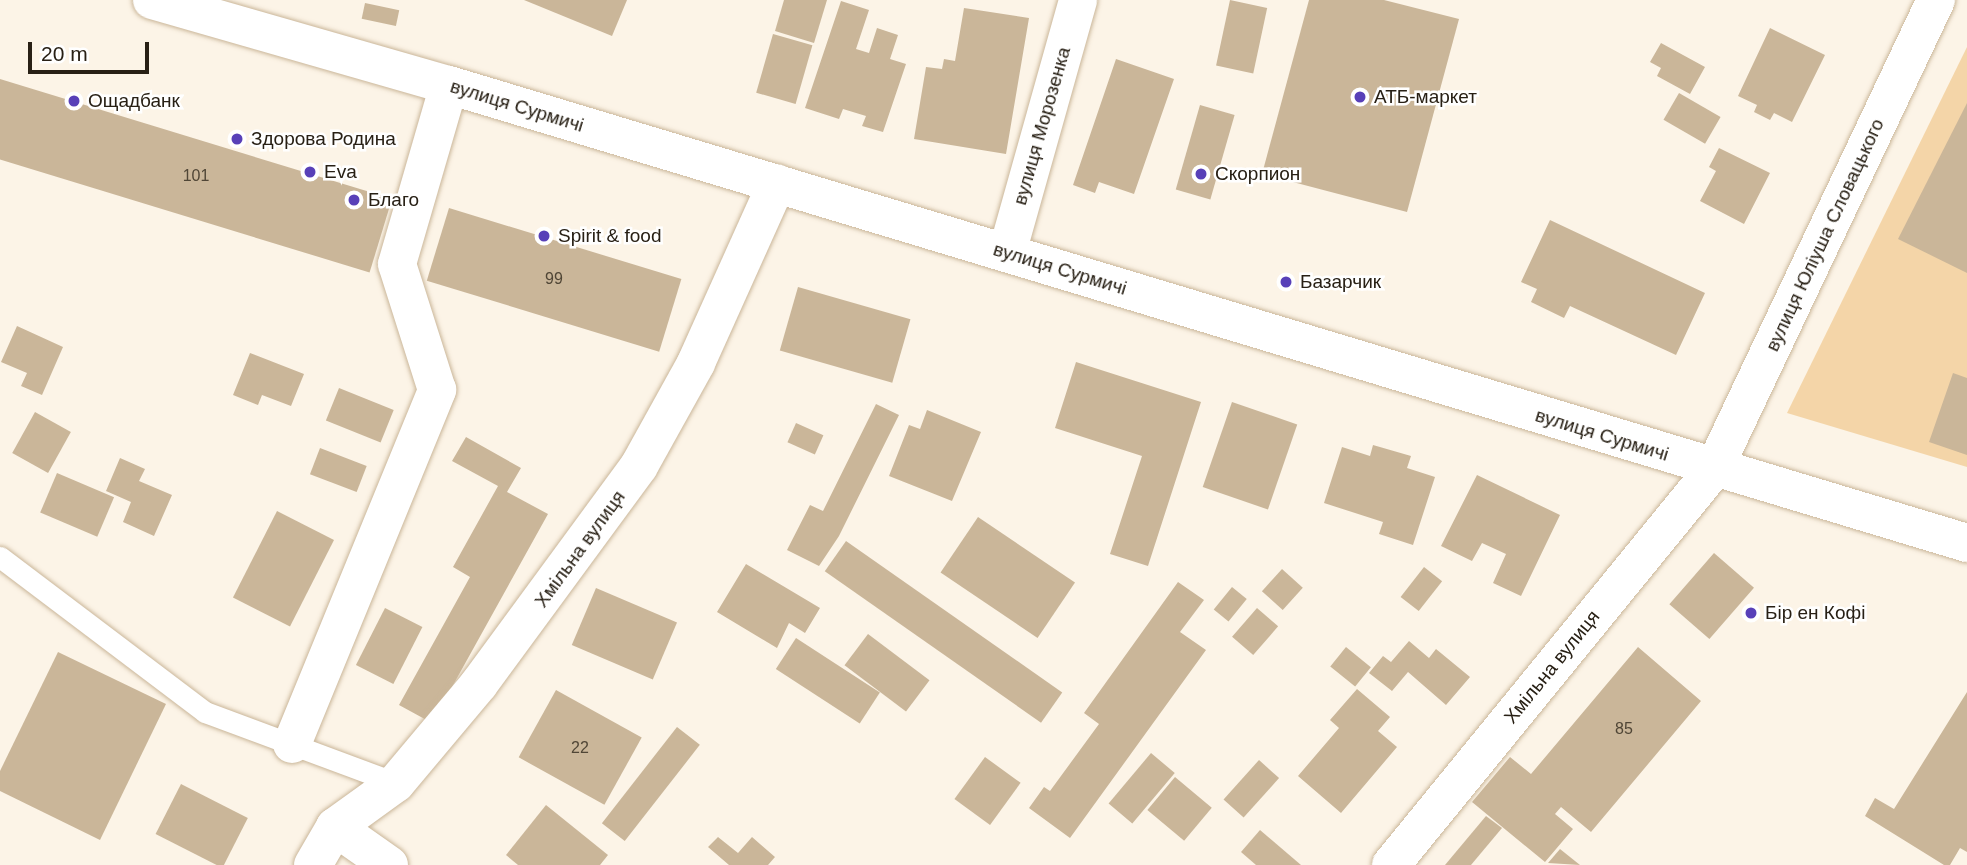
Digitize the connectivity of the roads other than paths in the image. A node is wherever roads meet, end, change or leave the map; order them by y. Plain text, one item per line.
1 (152, 0) edge
2 (1078, 0) edge
3 (1936, 0) edge
4 (449, 85) junction
5 (777, 183) junction
6 (1007, 253) junction
7 (1714, 469) junction
8 (1967, 543) edge
9 (0, 557) edge
10 (292, 744) junction
11 (396, 783) junction
12 (335, 827) junction
13 (313, 865) edge
14 (390, 865) edge
15 (1391, 865) edge

1 - 4 street, вулиця Сурмичі
2 - 6 street, вулиця Морозенка
3 - 7 street, вулиця Юліуша Словацького
4 - 5 street, вулиця Сурмичі
4 - 10 street
5 - 6 street, вулиця Сурмичі
5 - 11 street, Хмільна вулиця
6 - 7 street, вулиця Сурмичі
7 - 8 street, вулиця Сурмичі
7 - 15 street, Хмільна вулиця
9 - 10 lane
10 - 11 lane
11 - 12 street, Хмільна вулиця
12 - 13 street, Хмільна вулиця
12 - 14 street

